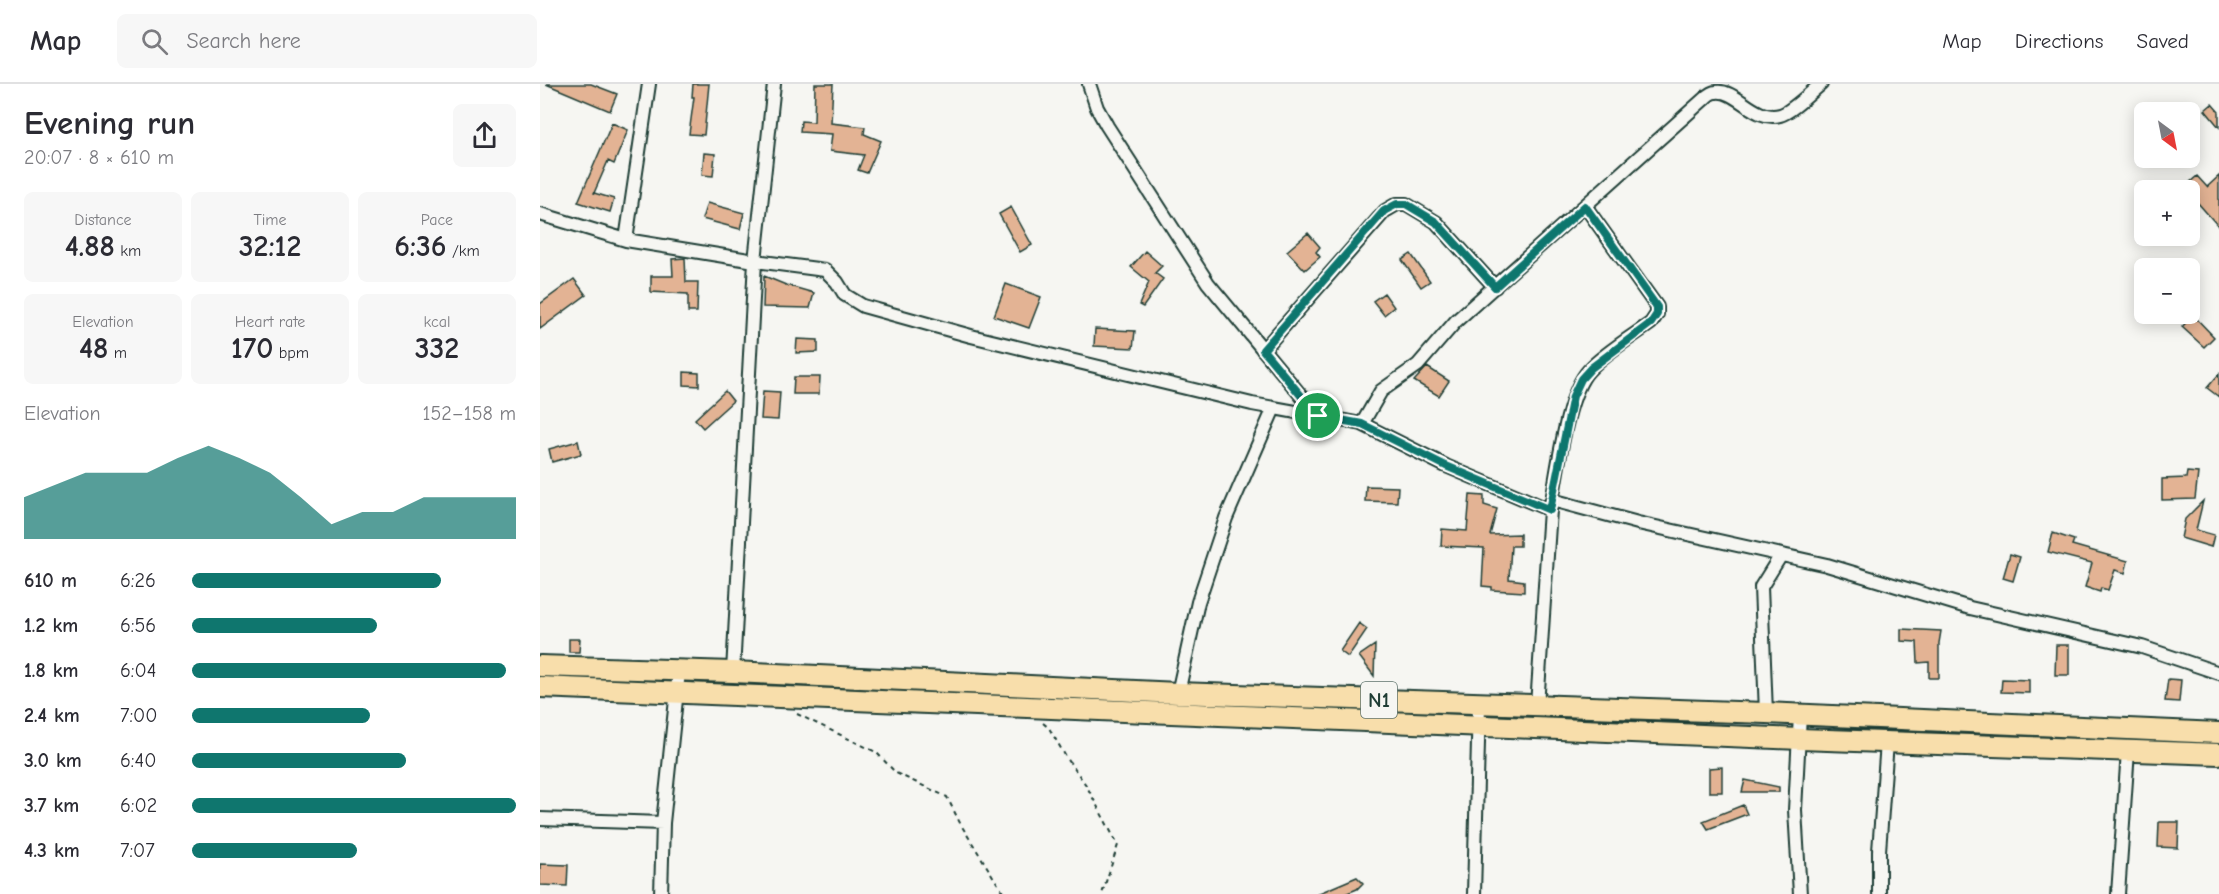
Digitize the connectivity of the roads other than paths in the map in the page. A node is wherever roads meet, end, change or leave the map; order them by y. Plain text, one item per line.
1 (649, 84) edge
2 (774, 84) edge
3 (1089, 84) edge
4 (1821, 84) edge
5 (1585, 206) junction
6 (540, 213) edge
7 (626, 240) junction
8 (755, 261) junction
9 (1495, 287) junction
10 (1263, 350) junction
11 (1274, 408) junction
12 (1318, 416) junction
13 (1362, 424) junction
14 (1551, 505) junction
15 (1781, 555) junction
16 (540, 666) edge
17 (679, 671) junction
18 (733, 672) junction
19 (2219, 673) edge
20 (540, 687) edge
21 (675, 693) junction
22 (1178, 693) junction
23 (1479, 704) junction
24 (1537, 706) junction
25 (1766, 713) junction
26 (1800, 715) junction
27 (1479, 725) junction
28 (2219, 733) edge
29 (1800, 739) junction
30 (1887, 742) junction
31 (2128, 751) junction
32 (2219, 754) edge
33 (540, 819) edge
34 (663, 823) junction
35 (661, 894) edge
36 (1474, 894) edge
37 (1800, 894) edge
38 (1879, 894) edge
39 (2118, 894) edge

1 - 7 street
2 - 8 street
3 - 10 street
4 - 5 street
5 - 9 street
5 - 14 street
6 - 7 street
7 - 8 street
8 - 11 street
8 - 18 street
9 - 10 street
9 - 13 street
10 - 12 street
11 - 12 street
11 - 22 street
12 - 13 street
13 - 14 street
14 - 15 street
14 - 24 street
15 - 19 street
15 - 25 street
16 - 17 highway, N1
17 - 18 highway, N1
17 - 21 street
18 - 22 highway, N1
20 - 21 highway, N1
21 - 27 highway, N1
21 - 34 street
22 - 23 highway, N1
23 - 24 highway, N1
23 - 27 street
24 - 25 highway, N1
25 - 26 highway, N1
26 - 28 highway, N1
26 - 29 street
27 - 29 highway, N1
27 - 36 street
29 - 30 highway, N1
29 - 37 street
30 - 31 highway, N1
30 - 38 street
31 - 32 highway, N1
31 - 39 street
33 - 34 street
34 - 35 street

